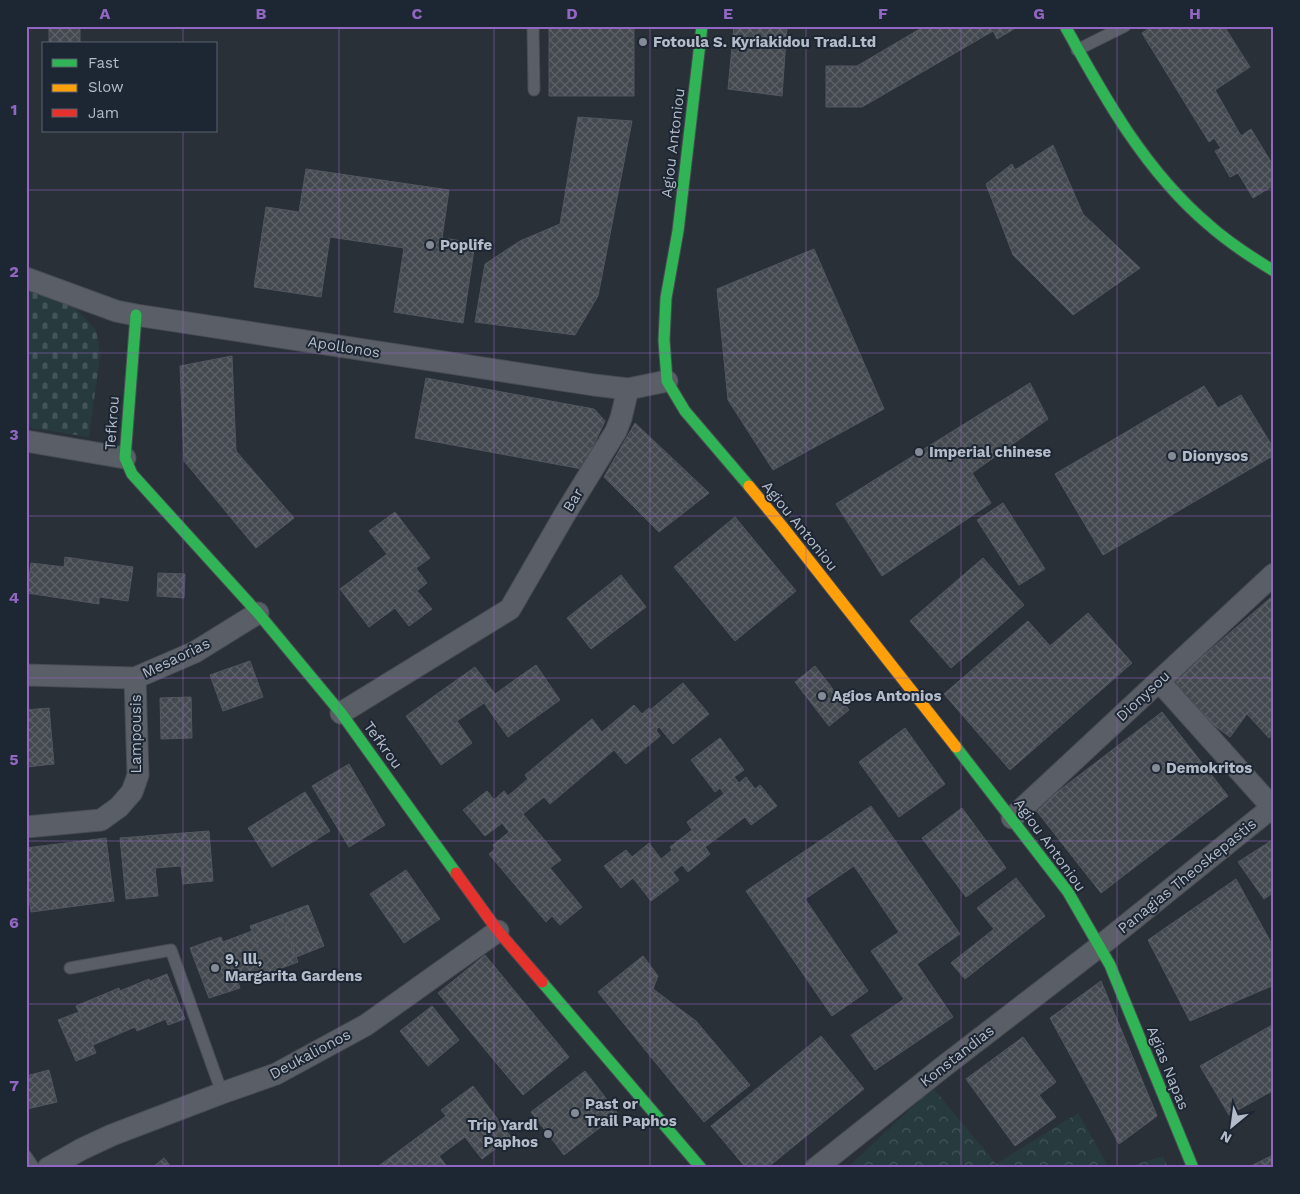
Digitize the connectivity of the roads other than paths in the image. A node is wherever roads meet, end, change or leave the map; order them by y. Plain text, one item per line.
1 (533, 26) edge
2 (702, 26) edge
3 (1065, 26) edge
4 (1125, 26) edge
5 (1078, 50) junction
6 (534, 90) dead end
7 (1274, 271) edge
8 (26, 278) edge
9 (136, 315) junction
10 (668, 381) junction
11 (628, 389) junction
12 (26, 441) edge
13 (124, 458) junction
14 (1274, 574) edge
15 (258, 613) junction
16 (26, 675) edge
17 (135, 678) junction
18 (1159, 681) junction
19 (341, 713) junction
20 (1273, 807) edge
21 (1012, 818) junction
22 (26, 828) edge
23 (498, 931) junction
24 (1100, 946) junction
25 (70, 968) dead end
26 (1116, 980) joint
27 (222, 1093) junction
28 (26, 1156) edge
29 (34, 1168) edge
30 (48, 1168) edge
31 (701, 1168) edge
32 (816, 1168) edge
33 (1193, 1168) edge

1 - 6 lane
2 - 10 street, Agiou Antoniou
3 - 5 street
4 - 5 lane
5 - 7 street
8 - 9 street, Apollonos
9 - 11 street, Apollonos
9 - 13 street, Tefkrou
10 - 11 street, Apollonos
10 - 21 street, Agiou Antoniou
11 - 19 street, Bar
12 - 13 street
13 - 15 street, Tefkrou
14 - 18 street, Dionysou
15 - 17 street, Mesaorias
15 - 19 street, Tefkrou
16 - 17 street, Mesaorias
17 - 22 street, Lampousis
18 - 20 street
18 - 21 street, Dionysou
19 - 23 street, Tefkrou
20 - 24 street, Panagias Theoskepastis
21 - 24 street, Agiou Antoniou
23 - 27 street, Deukalionos
23 - 31 street, Tefkrou
24 - 26 street, Agiou Antoniou
24 - 32 street, Konstandias
25 - 27 lane
26 - 33 street, Agias Napas
27 - 30 street, Deukalionos
28 - 29 lane

